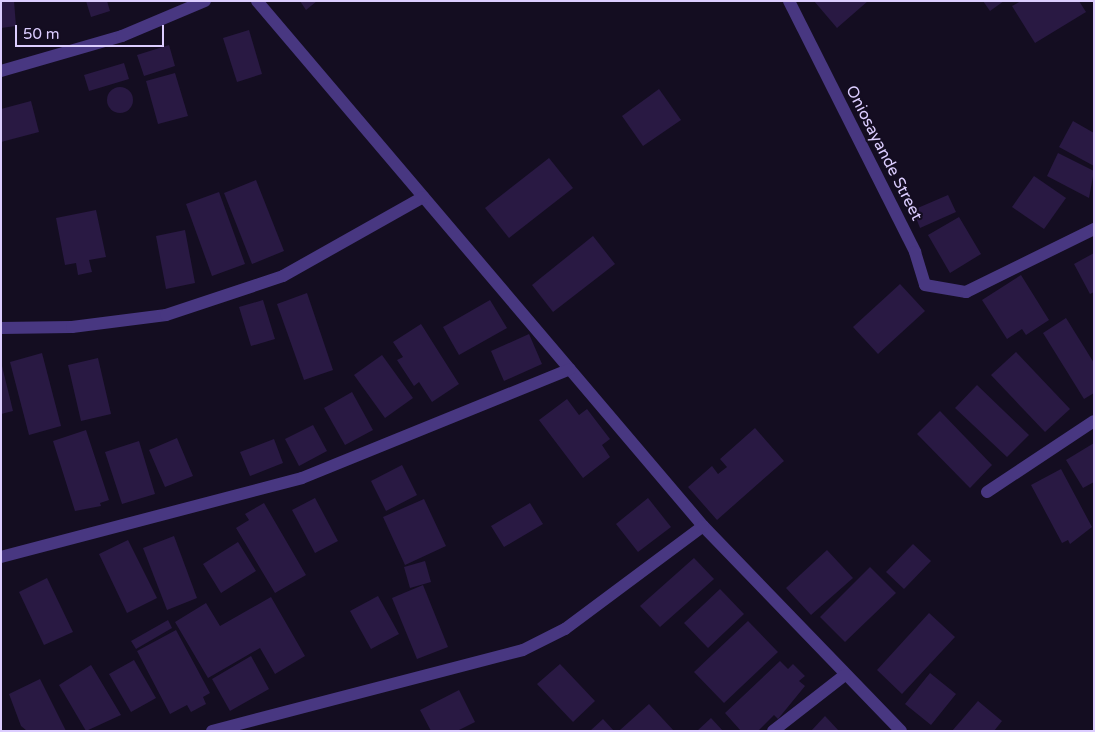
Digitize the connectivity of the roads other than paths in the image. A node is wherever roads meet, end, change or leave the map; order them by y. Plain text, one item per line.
1 (205, 1) edge
2 (258, 1) edge
3 (789, 1) edge
4 (1, 71) edge
5 (424, 197) junction
6 (1094, 229) edge
7 (1, 328) edge
8 (570, 369) junction
9 (1094, 421) edge
10 (987, 492) dead end
11 (703, 526) junction
12 (1, 557) edge
13 (845, 675) junction
14 (212, 731) edge
15 (773, 731) edge
16 (901, 731) edge

1 - 4 street
2 - 5 street
3 - 6 street, Oniosayande Street
5 - 7 street
5 - 8 street
8 - 11 street
8 - 12 street
9 - 10 street
11 - 13 street
11 - 14 street
13 - 15 street
13 - 16 street

